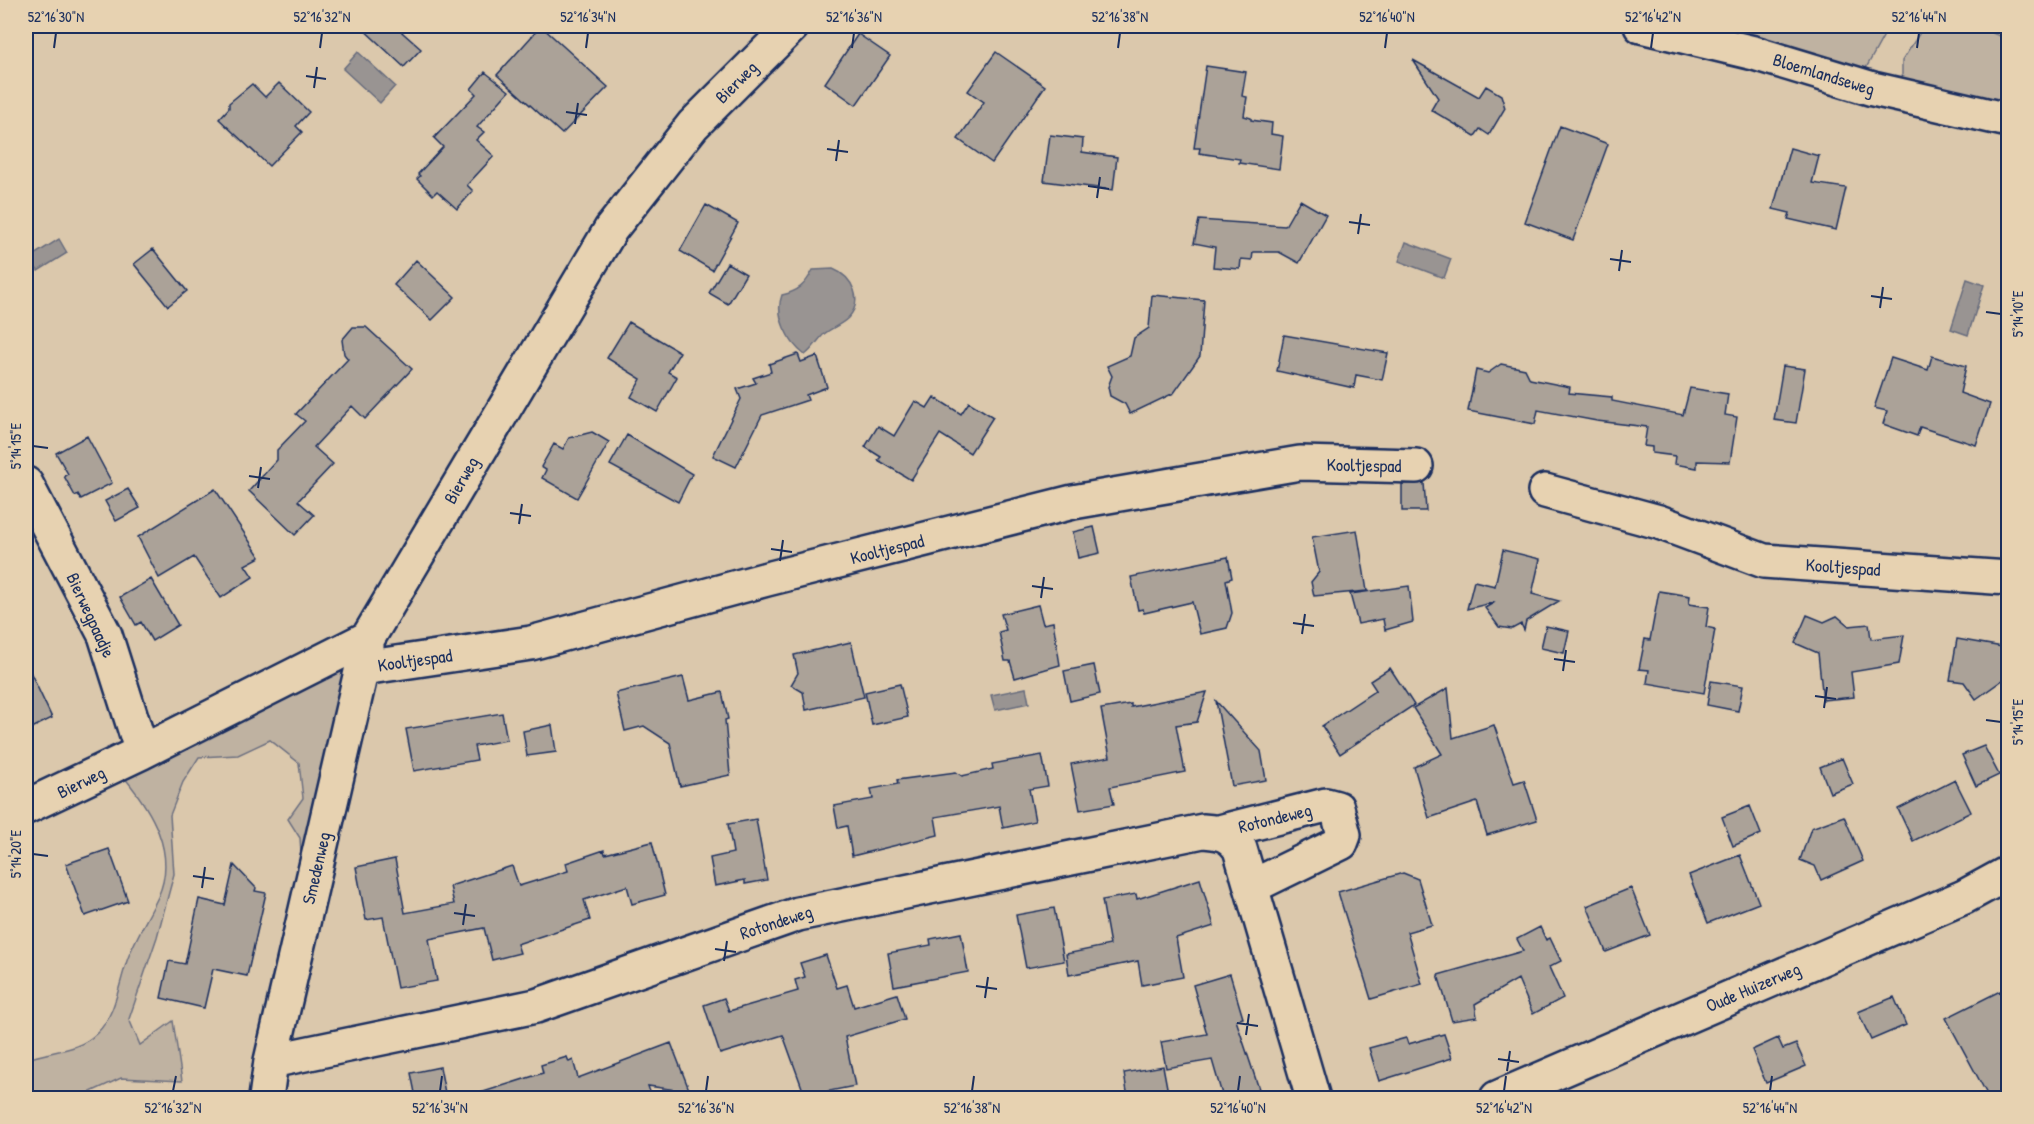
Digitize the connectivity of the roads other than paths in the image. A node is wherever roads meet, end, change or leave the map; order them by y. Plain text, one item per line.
1 (792, 26) edge
2 (1641, 26) edge
3 (2008, 120) edge
4 (1416, 466) dead end
5 (26, 484) edge
6 (1545, 491) dead end
7 (2008, 578) edge
8 (366, 653) junction
9 (142, 752) junction
10 (26, 807) edge
11 (1219, 832) junction
12 (2008, 873) edge
13 (1251, 887) junction
14 (271, 1061) junction
15 (266, 1098) edge
16 (1313, 1098) edge
17 (1497, 1098) edge

1 - 8 street, Bierweg
2 - 3 street, Bloemlandseweg
4 - 8 street, Kooltjespad
5 - 9 street, Bierwegpaadje
6 - 7 street, Kooltjespad
8 - 9 street, Bierweg
8 - 14 street, Smedenweg
9 - 10 street, Bierweg
11 - 13 street, Rotondeweg
11 - 13 street, Rotondeweg
11 - 14 street, Rotondeweg
12 - 17 street, Oude Huizerweg
13 - 16 street, Rotondeweg
14 - 15 street, Smedenweg

